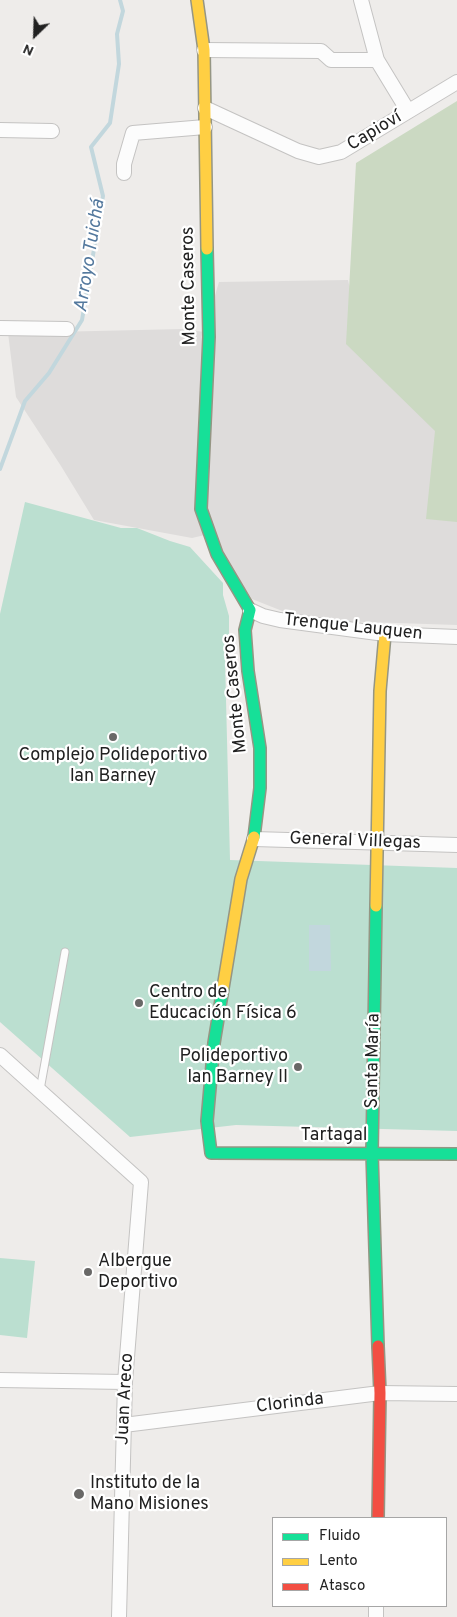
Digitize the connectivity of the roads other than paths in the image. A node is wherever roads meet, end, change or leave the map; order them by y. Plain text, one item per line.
1 (197, 0) edge
2 (361, 0) edge
3 (204, 50) junction
4 (377, 60) junction
5 (457, 82) edge
6 (205, 108) junction
7 (408, 111) junction
8 (205, 127) junction
9 (0, 130) edge
10 (52, 131) dead end
11 (124, 173) dead end
12 (0, 328) edge
13 (67, 329) dead end
14 (250, 610) junction
15 (385, 634) junction
16 (457, 637) edge
17 (254, 839) junction
18 (379, 844) junction
19 (457, 845) edge
20 (65, 952) dead end
21 (0, 1055) edge
22 (40, 1090) junction
23 (211, 1153) joint
24 (372, 1153) junction
25 (457, 1154) edge
26 (0, 1380) edge
27 (125, 1382) junction
28 (380, 1393) junction
29 (457, 1394) edge
30 (124, 1425) junction
31 (378, 1517) edge
32 (119, 1617) edge

1 - 3 street, Monte Caseros
2 - 4 street
3 - 4 street
3 - 6 street, Monte Caseros
4 - 7 street
5 - 7 street, Capioví
6 - 7 street, Capioví
6 - 8 street, Monte Caseros
8 - 11 street
8 - 14 street, Monte Caseros
9 - 10 street
12 - 13 street
14 - 15 street, Trenque Lauquen
14 - 17 street, Monte Caseros
15 - 16 street, Trenque Lauquen
15 - 18 street, Santa María
17 - 18 street, General Villegas
17 - 23 street, Monte Caseros
18 - 19 street, General Villegas
18 - 24 street, Santa María
20 - 22 lane
21 - 22 street
22 - 27 street, Juan Areco
23 - 24 street, Tartagal
24 - 25 street, Tartagal
24 - 28 street, Santa María
26 - 27 street
27 - 30 street, Juan Areco
28 - 29 street, Clorinda
28 - 30 street, Clorinda
28 - 31 street, Santa María
30 - 32 street, Juan Areco

